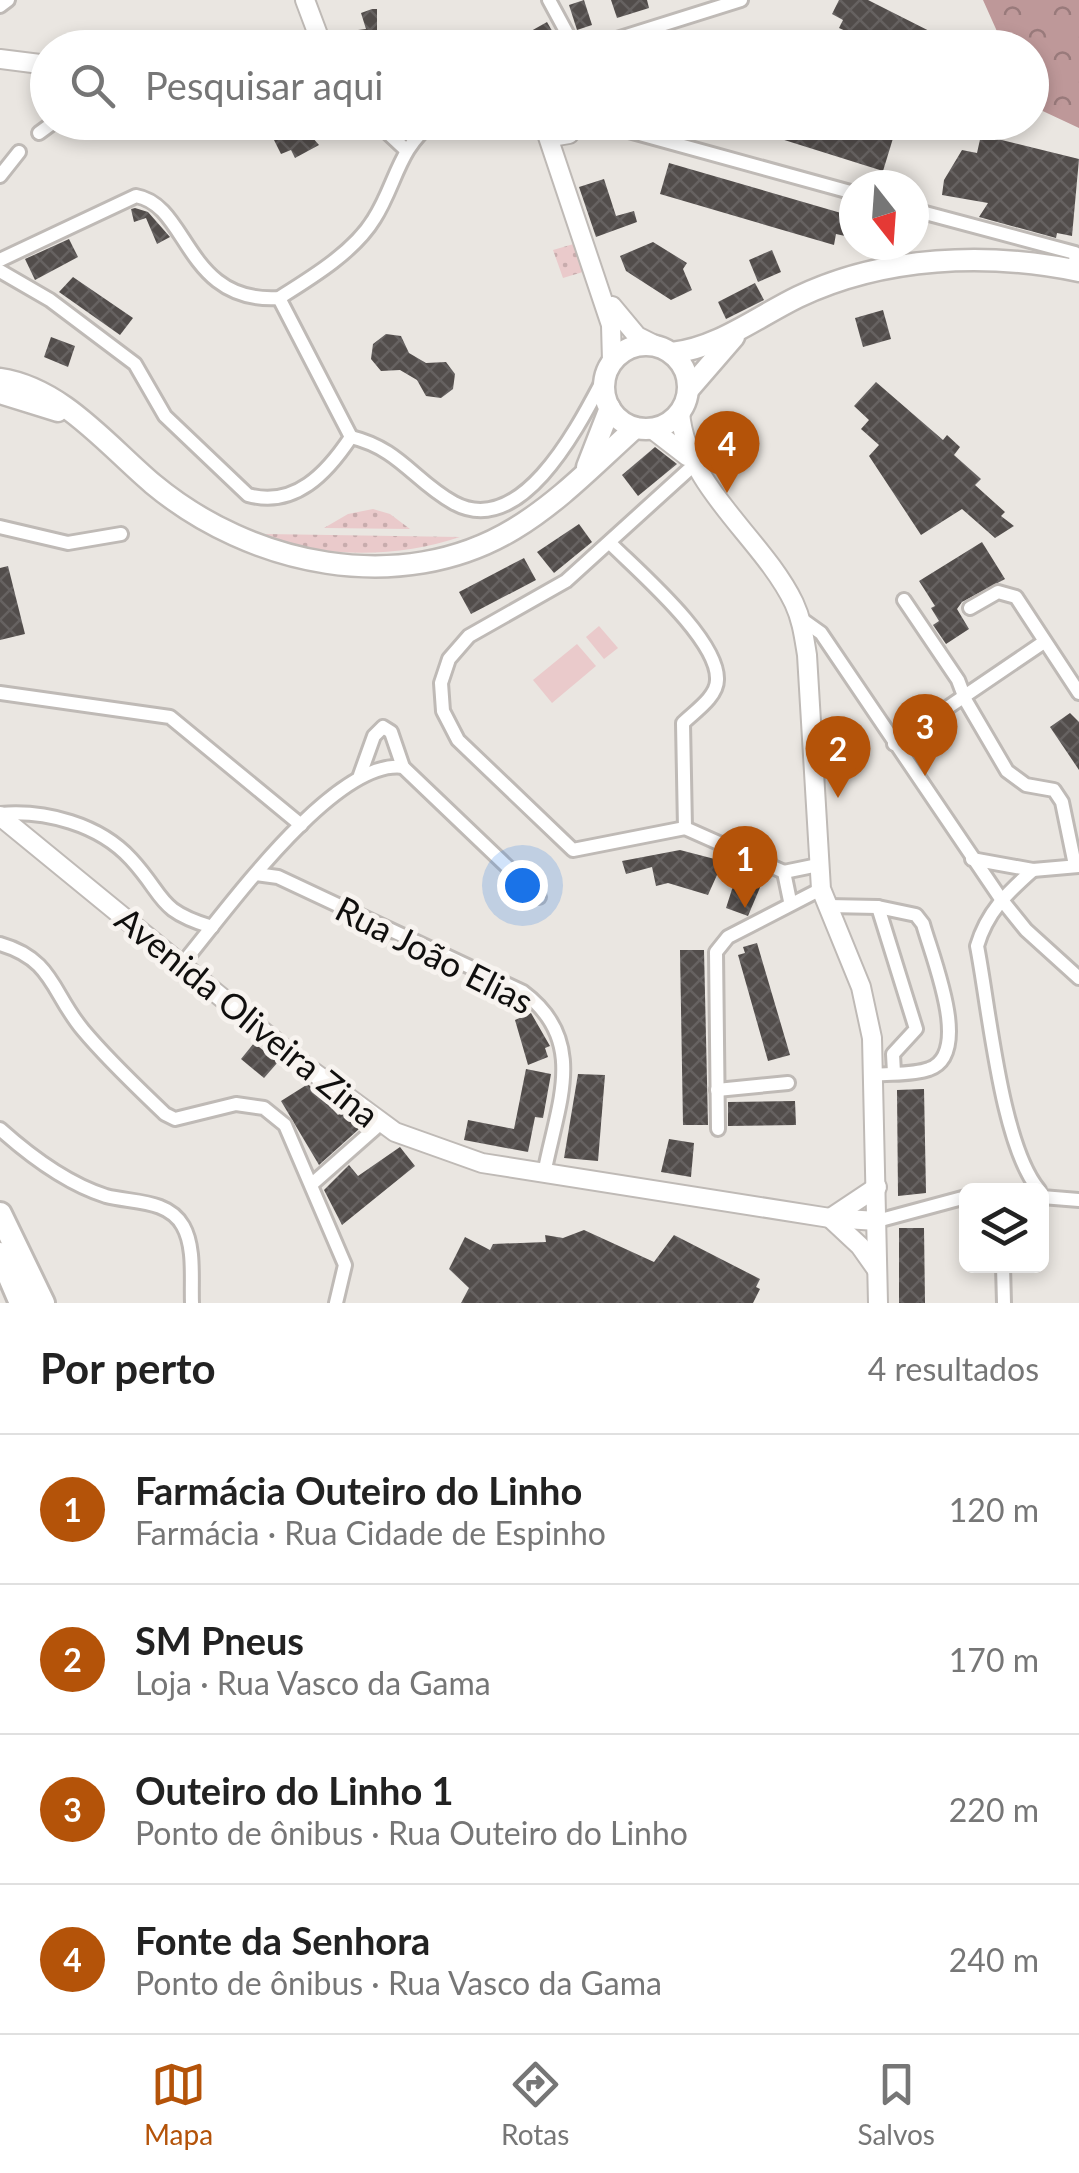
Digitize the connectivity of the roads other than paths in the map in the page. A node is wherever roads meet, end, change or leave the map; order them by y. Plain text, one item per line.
1 (8, 0) edge
2 (305, 0) edge
3 (549, 0) edge
4 (741, 0) edge
5 (0, 6) edge
6 (316, 30) edge
7 (565, 30) edge
8 (645, 30) edge
9 (0, 59) edge
10 (30, 63) edge
11 (395, 140) edge
12 (416, 140) edge
13 (557, 140) edge
14 (658, 140) edge
15 (406, 150) junction
16 (19, 152) dead end
17 (0, 176) edge
18 (839, 189) edge
19 (929, 214) edge
20 (0, 260) edge
21 (0, 271) edge
22 (593, 271) junction
23 (1077, 271) edge
24 (279, 298) junction
25 (742, 328) junction
26 (664, 349) junction
27 (609, 369) junction
28 (1, 383) edge
29 (689, 389) junction
30 (610, 408) junction
31 (680, 412) junction
32 (644, 428) junction
33 (351, 437) junction
34 (695, 464) junction
35 (584, 472) junction
36 (0, 527) edge
37 (121, 534) dead end
38 (611, 544) junction
39 (904, 600) dead end
40 (970, 608) dead end
41 (800, 618) junction
42 (1044, 642) junction
43 (1079, 693) edge
44 (0, 694) edge
45 (965, 694) junction
46 (894, 744) junction
47 (403, 768) junction
48 (360, 775) junction
49 (0, 815) edge
50 (301, 825) junction
51 (685, 828) junction
52 (272, 853) junction
53 (972, 859) junction
54 (818, 865) junction
55 (1077, 866) edge
56 (1033, 870) junction
57 (784, 872) junction
58 (256, 874) junction
59 (278, 876) junction
60 (539, 897) dead end
61 (825, 898) junction
62 (1000, 899) junction
63 (790, 902) junction
64 (878, 907) junction
65 (212, 927) junction
66 (0, 944) edge
67 (182, 964) junction
68 (1079, 978) edge
69 (894, 1073) junction
70 (874, 1074) junction
71 (788, 1083) dead end
72 (717, 1090) junction
73 (380, 1124) junction
74 (0, 1129) edge
75 (718, 1130) dead end
76 (544, 1174) junction
77 (1032, 1183) edge
78 (312, 1184) junction
79 (877, 1187) junction
80 (1049, 1196) edge
81 (959, 1198) edge
82 (1079, 1200) edge
83 (0, 1214) edge
84 (830, 1218) junction
85 (877, 1221) junction
86 (0, 1254) edge
87 (878, 1271) junction
88 (1004, 1273) edge
89 (21, 1303) edge
90 (43, 1303) edge
91 (192, 1303) edge
92 (336, 1303) edge
93 (878, 1303) edge
94 (1004, 1303) edge

1 - 5 street
2 - 6 street
3 - 7 street
4 - 8 street
9 - 10 street
11 - 15 street
12 - 15 street
13 - 22 street
14 - 18 street
15 - 24 street
16 - 17 street
19 - 23 street
20 - 24 street
21 - 33 street
22 - 26 street
22 - 27 street
23 - 25 main road
24 - 33 street
25 - 26 main road
25 - 29 main road
26 - 27 main road
26 - 29 main road
27 - 30 main road
27 - 33 street
28 - 35 main road
29 - 31 main road
30 - 32 main road
30 - 35 main road
31 - 32 main road
31 - 34 street
32 - 34 street
32 - 35 main road
34 - 38 street
34 - 41 street
36 - 37 street
38 - 51 street
38 - 51 street
39 - 45 street
40 - 42 street
41 - 46 street
41 - 54 street
42 - 43 street
42 - 45 street
44 - 50 street
45 - 46 street
45 - 55 street
46 - 53 street
47 - 48 street
47 - 48 street
47 - 60 street
48 - 50 street
49 - 65 street
49 - 67 street, Avenida Oliveira Zina
50 - 52 street
51 - 57 street
52 - 58 street
52 - 59 street
53 - 56 street
53 - 62 street
54 - 57 street
54 - 61 street
55 - 56 street
56 - 62 street
57 - 63 street
58 - 59 street, Rua João Elias
58 - 65 street
59 - 76 street, Rua João Elias
61 - 63 street
61 - 64 street
61 - 70 street
62 - 68 street
62 - 77 street
63 - 72 street
64 - 69 street
64 - 69 street
65 - 67 street
66 - 78 street
67 - 73 street, Avenida Oliveira Zina
69 - 70 street
70 - 79 street
71 - 72 street
72 - 75 street
73 - 76 street, Avenida Oliveira Zina
73 - 78 street
74 - 91 street
76 - 84 street, Avenida Oliveira Zina
78 - 92 street
79 - 84 street
79 - 85 street
80 - 82 street
81 - 85 street
83 - 90 highway
84 - 85 street, Avenida Oliveira Zina
84 - 87 street
85 - 87 street
86 - 89 highway
87 - 93 street
88 - 94 street

